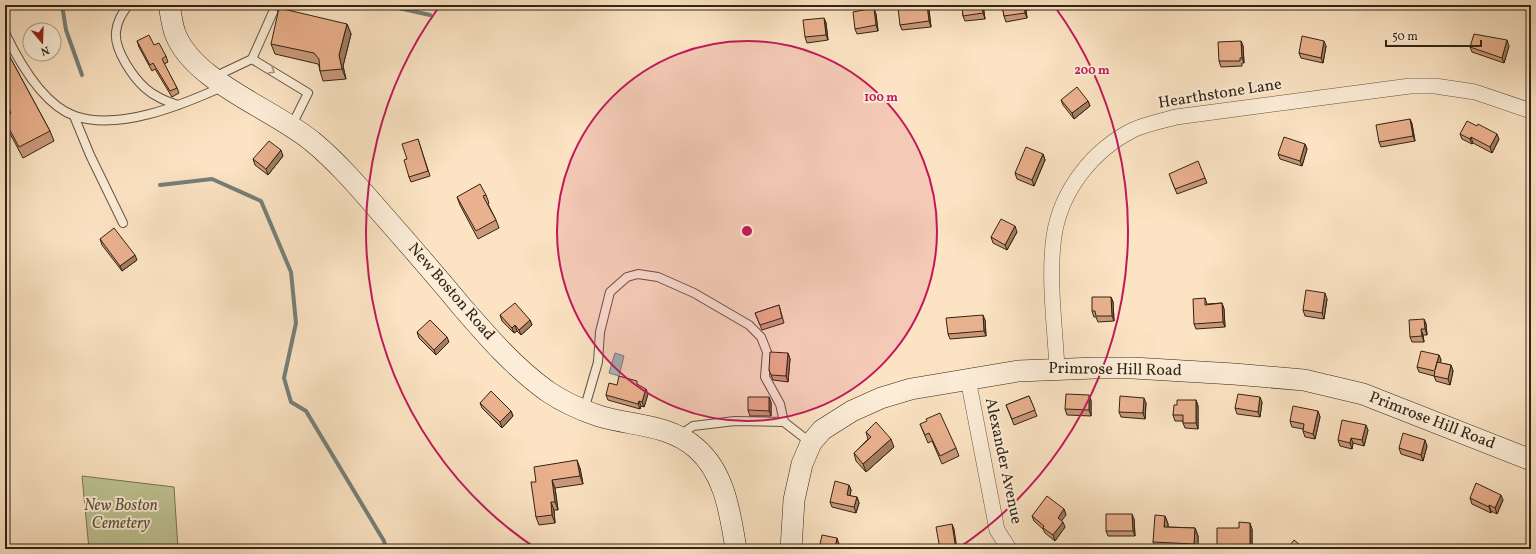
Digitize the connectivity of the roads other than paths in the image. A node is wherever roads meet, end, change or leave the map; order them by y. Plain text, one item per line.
1 (128, 5) edge
2 (169, 5) edge
3 (273, 12) dead end
4 (5, 33) edge
5 (252, 59) junction
6 (219, 81) junction
7 (178, 105) junction
8 (1531, 111) edge
9 (74, 116) junction
10 (291, 126) junction
11 (123, 223) dead end
12 (1057, 369) junction
13 (968, 379) junction
14 (584, 410) junction
15 (784, 422) junction
16 (680, 436) junction
17 (811, 442) junction
18 (1531, 460) edge
19 (736, 549) edge
20 (791, 549) edge
21 (1009, 549) edge

1 - 7 lane
2 - 6 street, New Boston Road
3 - 5 lane
4 - 9 lane
5 - 6 lane
5 -> 10 lane
6 - 7 lane
6 - 10 street, New Boston Road
7 - 9 lane
8 - 12 street, Hearthstone Lane
9 - 11 lane
10 - 14 street, New Boston Road
12 - 13 street, Primrose Hill Road
12 - 18 street, Primrose Hill Road
13 - 17 street, Primrose Hill Road
13 - 21 street, Alexander Avenue
14 - 15 lane
14 - 16 street, New Boston Road
15 - 16 lane
15 - 17 lane
16 - 19 street, New Boston Road
17 - 20 street, Primrose Hill Road

